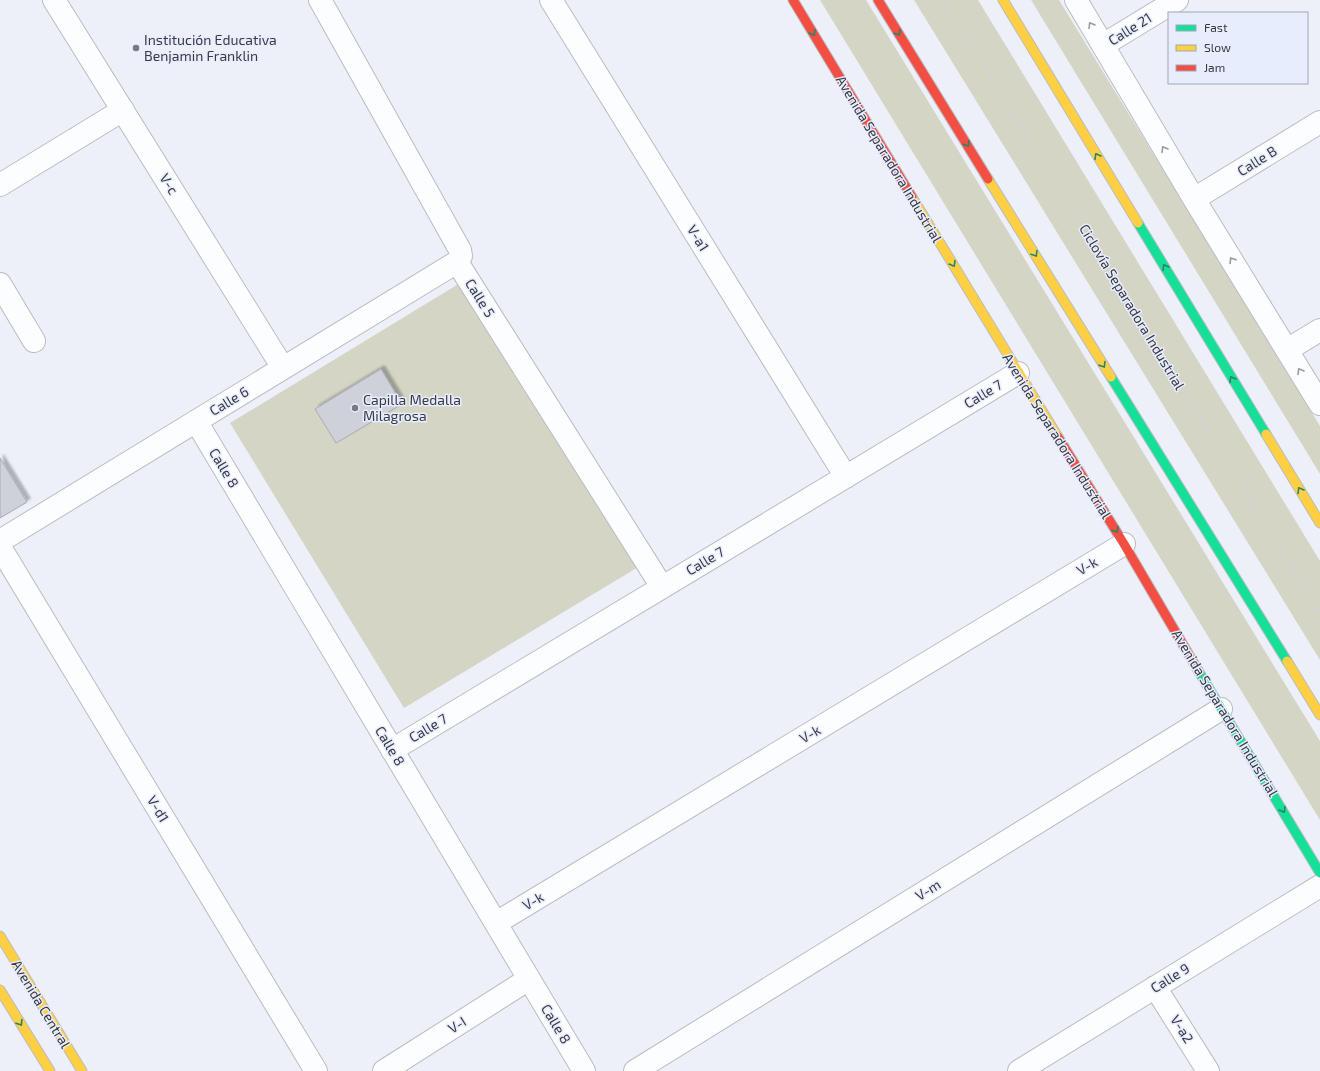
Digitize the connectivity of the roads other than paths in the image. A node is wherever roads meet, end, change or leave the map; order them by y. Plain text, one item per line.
1 (54, 0) edge
2 (551, 0) edge
3 (793, 0) edge
4 (878, 0) edge
5 (1003, 0) edge
6 (1076, 0) edge
7 (1177, 0) edge
8 (325, 2) edge
9 (1103, 45) junction
10 (123, 110) junction
11 (1320, 122) edge
12 (0, 185) edge
13 (1194, 199) junction
14 (457, 262) junction
15 (0, 284) edge
16 (1320, 330) edge
17 (34, 341) dead end
18 (1287, 350) junction
19 (283, 368) junction
20 (1018, 373) junction
21 (1320, 404) edge
22 (196, 421) junction
23 (846, 477) junction
24 (1320, 523) edge
25 (0, 541) edge
26 (1124, 544) junction
27 (0, 547) edge
28 (662, 587) junction
29 (1221, 708) junction
30 (1320, 715) edge
31 (392, 750) junction
32 (1320, 873) edge
33 (1320, 886) edge
34 (496, 923) junction
35 (0, 936) edge
36 (529, 979) junction
37 (1155, 987) junction
38 (0, 990) edge
39 (50, 1071) edge
40 (82, 1071) edge
41 (316, 1071) edge
42 (384, 1071) edge
43 (584, 1071) edge
44 (635, 1071) edge
45 (1019, 1071) edge
46 (1208, 1071) edge

1 - 10 street, V-c
2 - 23 street, V-a1
3 -> 20 main road, Avenida Separadora Industrial
4 -> 30 main road
24 -> 5 main road
9 -> 6 street
7 - 9 street, Calle 21
8 - 14 street
13 -> 9 street
10 - 12 street
10 - 19 street, V-c
11 - 13 street, Calle B
18 -> 13 street
14 - 19 street, Calle 6
14 - 28 street, Calle 5
15 - 17 street
16 - 18 street
21 -> 18 street
19 - 22 street, Calle 6
20 - 23 street, Calle 7
20 -> 26 main road, Avenida Separadora Industrial
22 - 25 street, Calle 6
22 - 31 street, Calle 8
23 - 28 street, Calle 7
26 - 29 main road, Avenida Separadora Industrial
26 - 34 street, V-k
27 - 41 street, V-d1
28 - 31 street, Calle 7
29 -> 32 main road, Avenida Separadora Industrial
29 - 44 street, V-m
31 - 34 street, Calle 8
33 - 37 street, Calle 9
34 - 36 street, Calle 8
35 - 40 main road, Avenida Central
36 - 42 street, V-I
36 - 43 street, Calle 8
37 - 45 street, Calle 9
37 - 46 street, V-a2
38 -> 39 main road, Avenida Central

